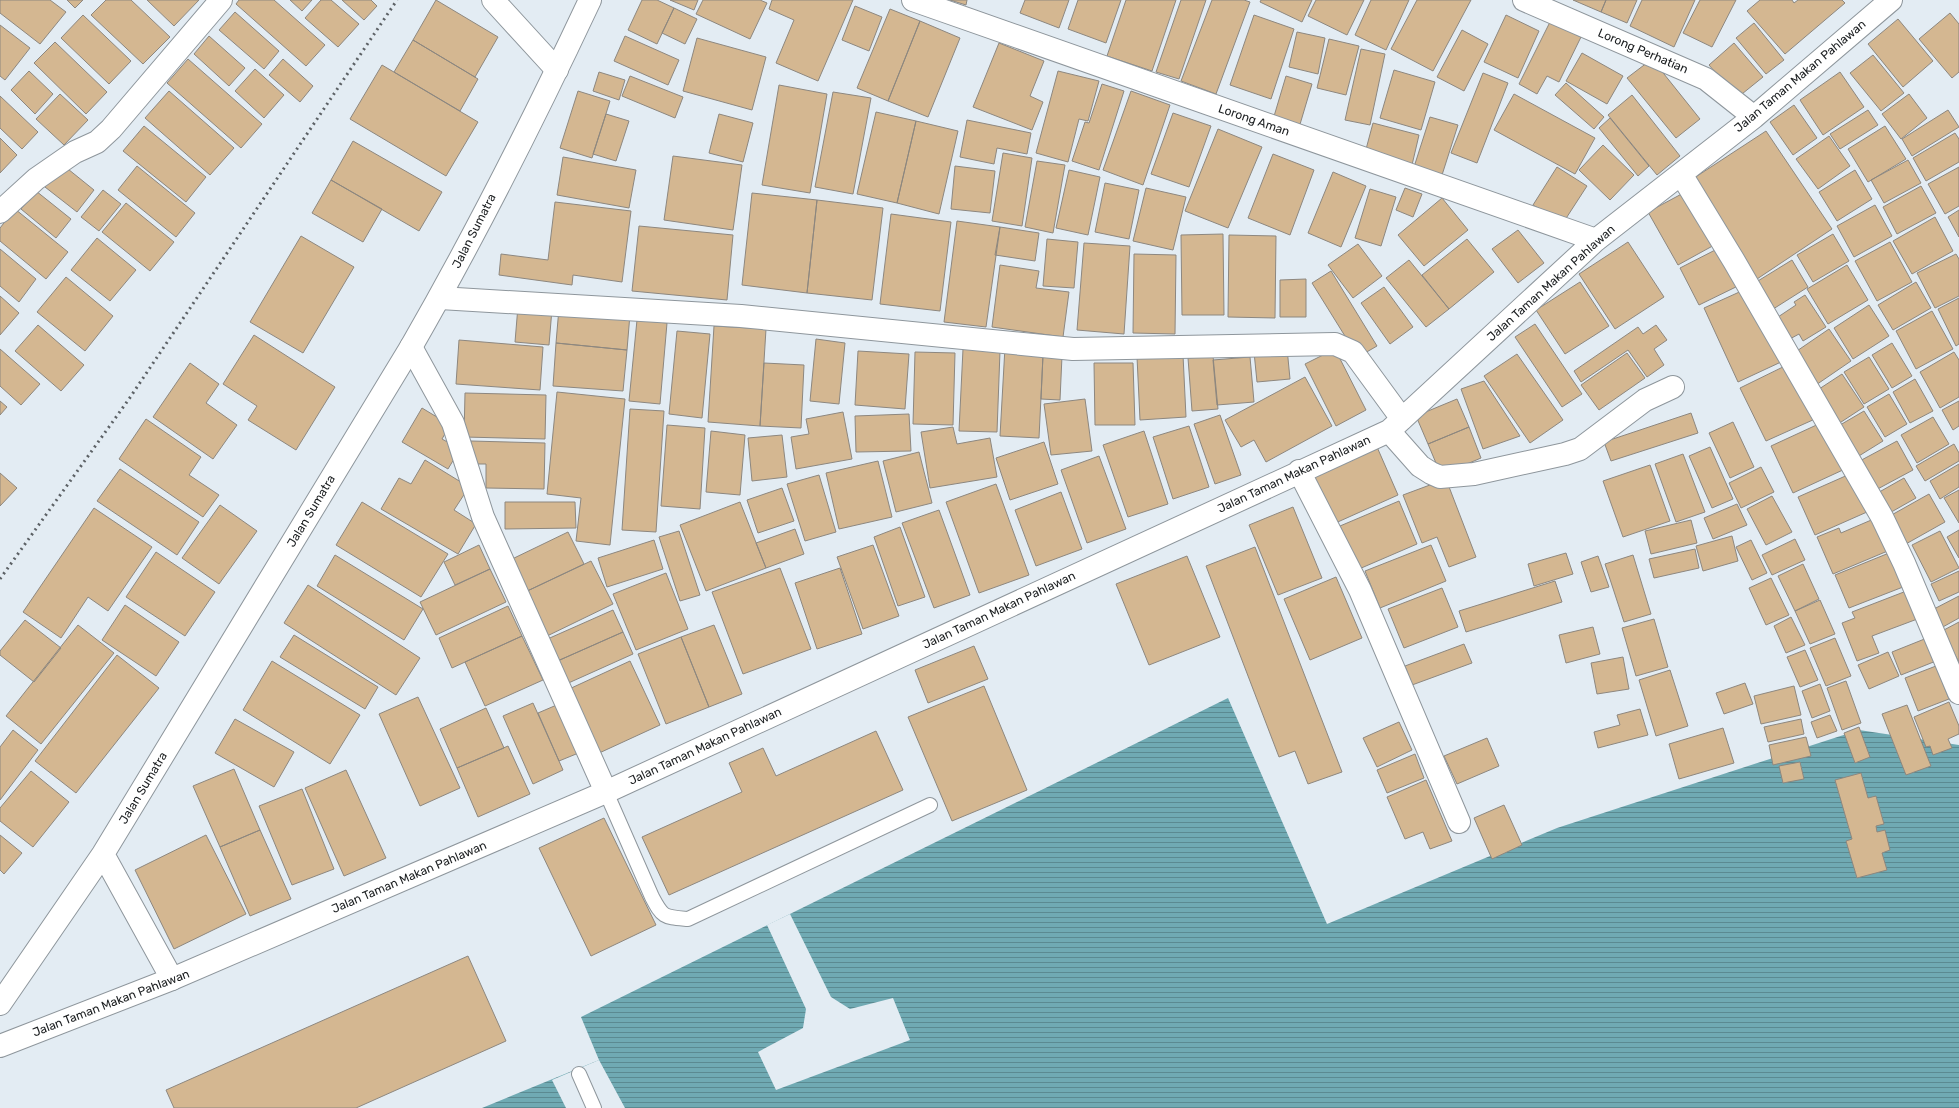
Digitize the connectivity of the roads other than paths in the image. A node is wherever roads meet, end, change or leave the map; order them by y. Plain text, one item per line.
1 (221, 0) edge
2 (493, 0) edge
3 (590, 0) edge
4 (913, 0) edge
5 (1524, 0) edge
6 (1891, 0) edge
7 (557, 70) junction
8 (1754, 117) junction
9 (1681, 174) junction
10 (0, 212) edge
11 (1596, 240) junction
12 (440, 298) junction
13 (411, 347) junction
14 (1673, 387) dead end
15 (1395, 425) junction
16 (1299, 471) junction
17 (1959, 693) edge
18 (606, 792) junction
19 (930, 806) dead end
20 (1459, 822) dead end
21 (103, 854) junction
22 (172, 980) junction
23 (0, 1004) edge
24 (0, 1046) edge
25 (579, 1074) dead end
26 (594, 1108) edge

1 - 10 main road
2 - 7 main road
3 - 7 main road, Jalan Sumatra
4 - 11 main road, Lorong Aman
5 - 8 main road, Lorong Perhatian
6 - 8 main road, Jalan Taman Makan Pahlawan
7 - 12 main road, Jalan Sumatra
8 - 9 main road, Jalan Taman Makan Pahlawan
9 - 11 main road, Jalan Taman Makan Pahlawan
9 - 17 main road
11 - 15 main road, Jalan Taman Makan Pahlawan
12 - 13 main road, Jalan Sumatra
12 - 15 main road
13 - 18 main road
13 - 21 main road, Jalan Sumatra
14 - 15 main road
15 - 16 main road, Jalan Taman Makan Pahlawan
16 - 18 main road, Jalan Taman Makan Pahlawan
16 - 20 main road
18 - 19 lane
18 - 22 main road, Jalan Taman Makan Pahlawan
21 - 22 main road
21 - 23 main road, Jalan Sumatra
22 - 24 main road, Jalan Taman Makan Pahlawan
25 - 26 lane

